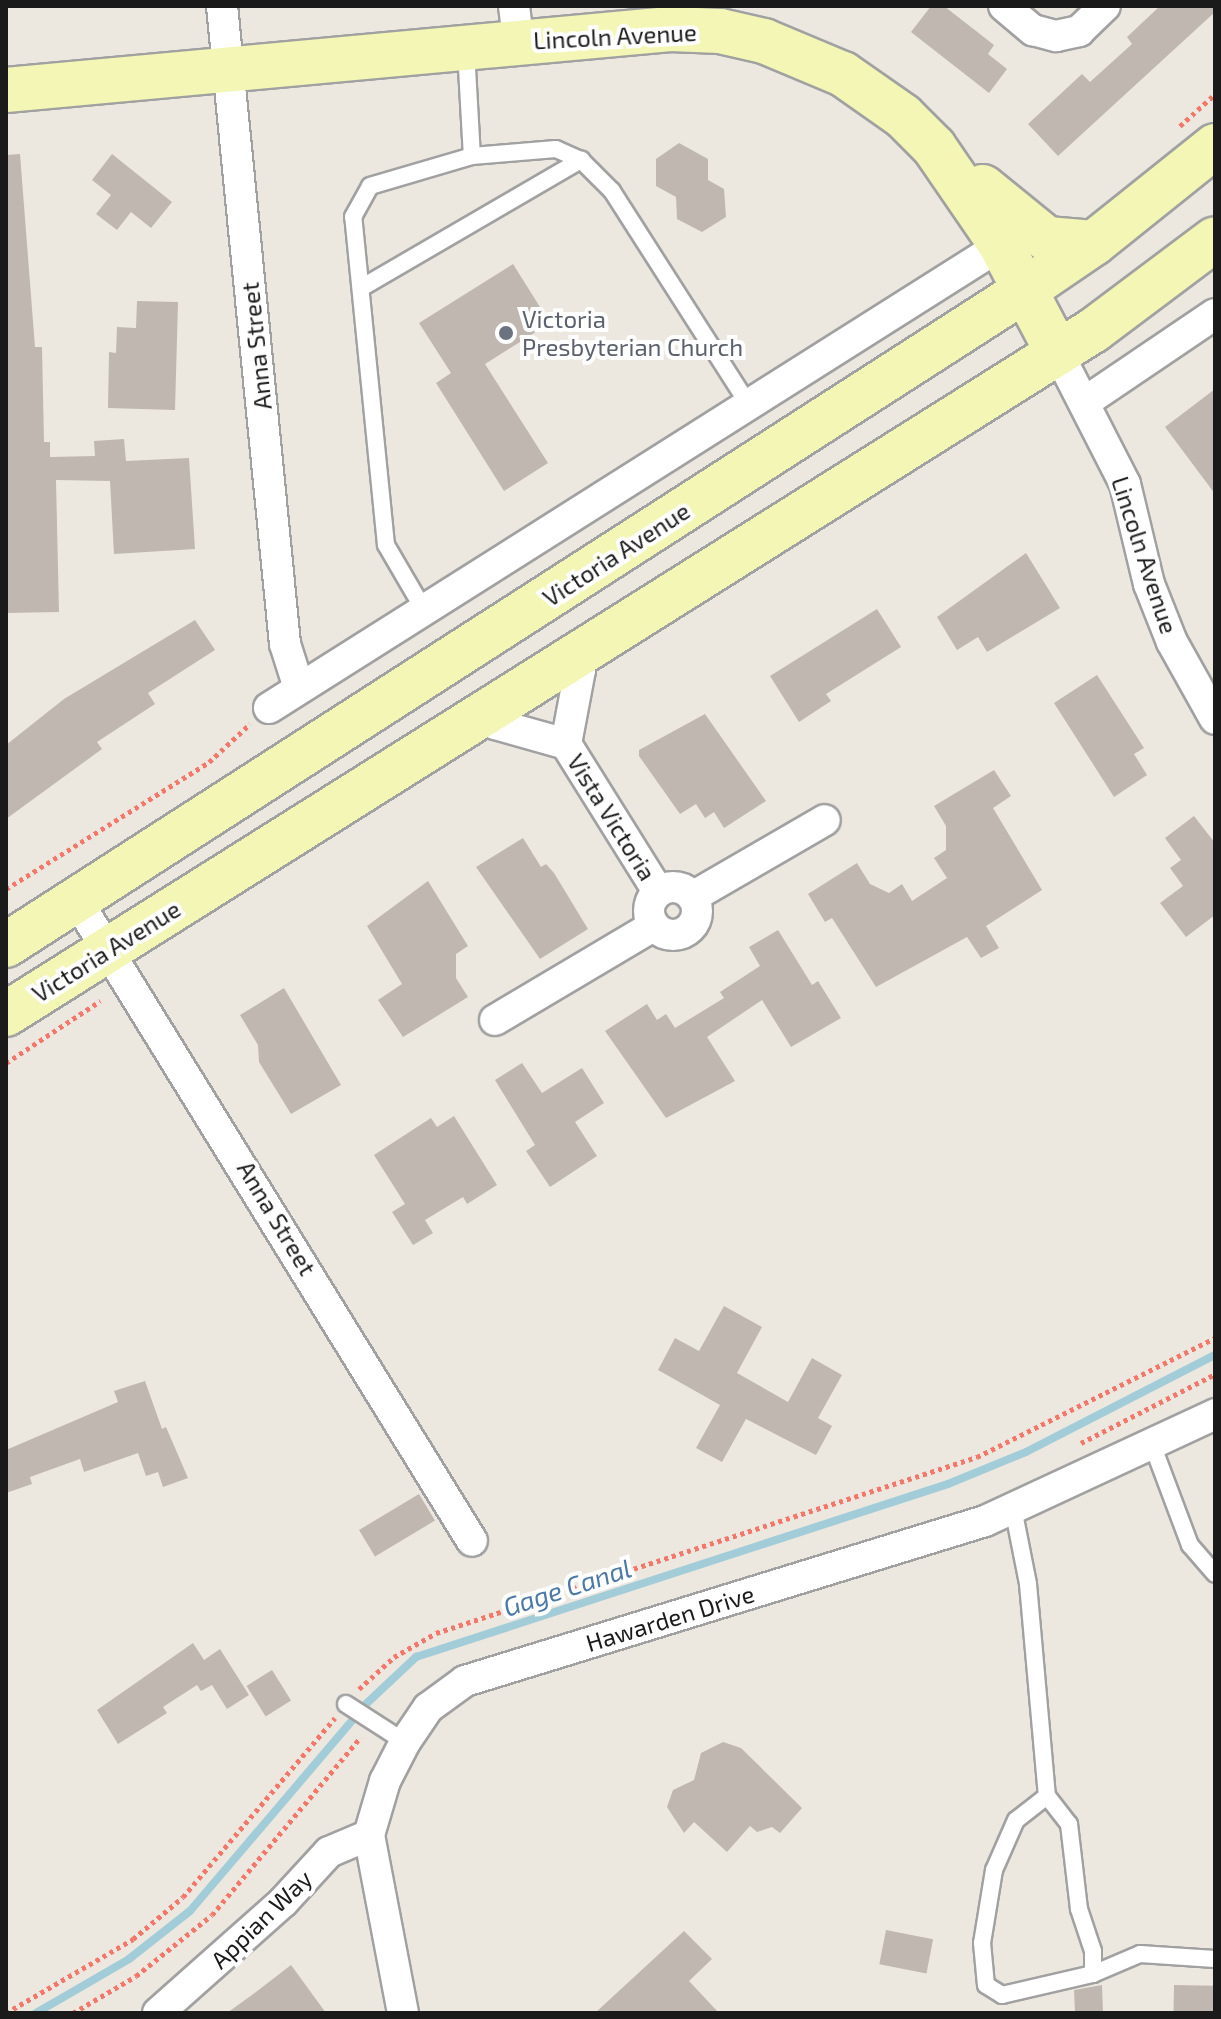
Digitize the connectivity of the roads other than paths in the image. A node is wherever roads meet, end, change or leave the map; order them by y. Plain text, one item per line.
1 (222, 6) edge
2 (1004, 6) edge
3 (1105, 6) edge
4 (516, 24) edge
5 (466, 46) junction
6 (228, 70) junction
7 (6, 90) edge
8 (1215, 146) edge
9 (472, 156) junction
10 (581, 160) junction
11 (958, 179) junction
12 (1215, 239) edge
13 (1094, 243) junction
14 (1001, 245) junction
15 (361, 288) junction
16 (1025, 290) junction
17 (1215, 314) edge
18 (1058, 353) junction
19 (1085, 402) junction
20 (749, 405) junction
21 (424, 610) junction
22 (577, 657) junction
23 (298, 685) junction
24 (269, 708) road end
25 (488, 715) junction
26 (1215, 719) edge
27 (566, 744) junction
28 (825, 820) dead end
29 (658, 891) junction
30 (694, 896) junction
31 (76, 899) junction
32 (653, 926) junction
33 (6, 945) edge
34 (109, 947) junction
35 (6, 1014) edge
36 (495, 1020) dead end
37 (1215, 1414) edge
38 (1152, 1444) junction
39 (1013, 1508) junction
40 (472, 1541) dead end
41 (1215, 1574) edge
42 (346, 1704) dead end
43 (405, 1742) junction
44 (1047, 1796) junction
45 (369, 1835) junction
46 (1215, 1959) edge
47 (1093, 1974) junction
48 (158, 2013) edge
49 (403, 2013) edge

1 - 6 street, Anna Street
2 - 3 street
4 - 5 main road, Lincoln Avenue
4 - 11 main road, Lincoln Avenue
5 - 6 main road, Lincoln Avenue
5 - 9 lane
6 - 7 main road, Lincoln Avenue
6 - 23 street, Anna Street
8 - 13 main road, Victoria Avenue
9 - 10 lane
9 - 15 lane
10 - 15 lane
10 - 20 lane
11 - 13 main road
11 - 14 main road, Lincoln Avenue
12 - 18 main road, Victoria Avenue
13 - 16 main road, Victoria Avenue
14 - 16 main road, Lincoln Avenue
14 - 20 street
15 - 21 lane
16 - 18 main road, Lincoln Avenue
16 - 31 main road, Victoria Avenue
17 - 19 street
18 - 19 street, Lincoln Avenue
18 - 22 main road, Victoria Avenue
19 - 26 street, Lincoln Avenue
20 - 21 street
21 - 23 street
22 - 25 main road, Victoria Avenue
22 - 27 street, Vista Victoria
23 - 24 street
25 - 27 street, Vista Victoria
25 - 34 main road, Victoria Avenue
27 - 29 street, Vista Victoria
28 - 30 street
29 - 30 street
29 - 32 street
30 - 32 street
31 - 33 main road, Victoria Avenue
31 - 34 street, Anna Street
32 - 36 street
34 - 35 main road, Victoria Avenue
34 - 40 street, Anna Street
37 - 38 street, Hawarden Drive
38 - 39 street, Hawarden Drive
38 - 41 lane
39 - 43 street, Hawarden Drive
39 - 44 lane
42 - 43 lane
43 - 45 street, Hawarden Drive
44 - 47 lane
44 - 47 lane
45 - 48 street, Appian Way
45 - 49 street, Hawarden Drive
46 - 47 lane

